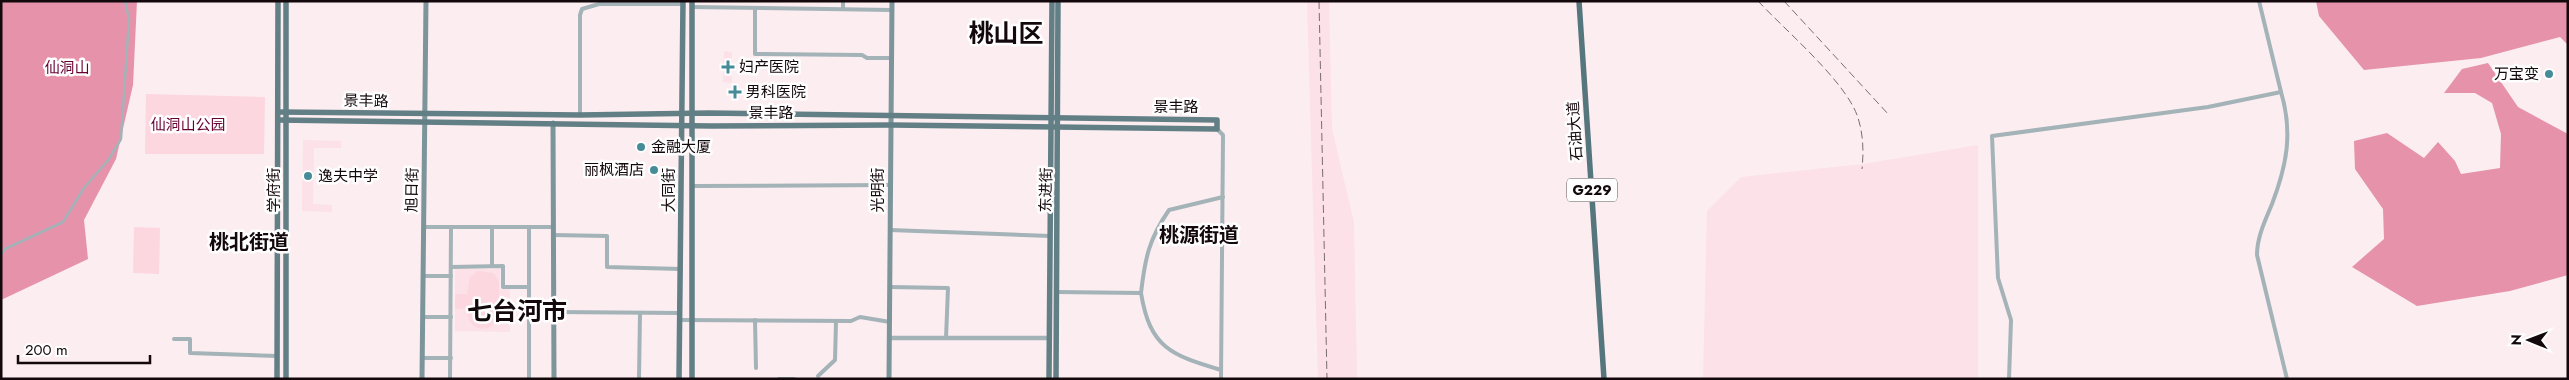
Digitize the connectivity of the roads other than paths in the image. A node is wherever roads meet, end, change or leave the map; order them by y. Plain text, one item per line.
1 (125, 1) edge
2 (278, 1) edge
3 (286, 1) edge
4 (426, 1) edge
5 (776, 1) edge
6 (844, 1) edge
7 (892, 1) edge
8 (1052, 1) edge
9 (1058, 1) edge
10 (1578, 1) edge
11 (2259, 1) edge
12 (683, 2) edge
13 (692, 4) edge
14 (755, 8) junction
15 (776, 8) junction
16 (844, 9) junction
17 (892, 10) junction
18 (892, 58) junction
19 (2281, 92) junction
20 (278, 112) junction
21 (286, 112) junction
22 (682, 113) junction
23 (692, 113) junction
24 (426, 114) junction
25 (580, 115) junction
26 (891, 117) junction
27 (1051, 119) junction
28 (1059, 119) junction
29 (278, 120) junction
30 (286, 120) junction
31 (426, 121) junction
32 (553, 123) junction
33 (682, 125) junction
34 (891, 125) junction
35 (692, 126) junction
36 (1052, 127) junction
37 (1059, 127) junction
38 (1217, 129) junction
39 (891, 185) junction
40 (692, 186) junction
41 (1223, 197) junction
42 (424, 227) junction
43 (451, 227) junction
44 (492, 227) junction
45 (529, 227) junction
46 (553, 227) junction
47 (890, 230) junction
48 (553, 234) junction
49 (1050, 236) junction
50 (1, 256) edge
51 (451, 266) junction
52 (492, 266) junction
53 (682, 269) junction
54 (424, 276) junction
55 (451, 276) junction
56 (529, 287) junction
57 (890, 287) junction
58 (1056, 292) junction
59 (1141, 292) junction
60 (554, 312) junction
61 (640, 313) junction
62 (680, 316) junction
63 (423, 317) junction
64 (451, 317) junction
65 (692, 319) junction
66 (755, 320) junction
67 (836, 321) junction
68 (890, 322) junction
69 (890, 338) junction
70 (946, 338) junction
71 (1049, 338) junction
72 (174, 339) dead end
73 (278, 356) junction
74 (422, 358) junction
75 (450, 358) junction
76 (756, 368) dead end
77 (1221, 370) junction
78 (818, 376) dead end
79 (277, 379) edge
80 (286, 379) edge
81 (422, 379) edge
82 (450, 379) edge
83 (529, 379) edge
84 (554, 379) edge
85 (639, 379) edge
86 (679, 379) edge
87 (692, 379) edge
88 (778, 379) edge
89 (794, 379) edge
90 (889, 379) edge
91 (1049, 379) edge
92 (1056, 379) edge
93 (1221, 379) edge
94 (1604, 379) edge
95 (2009, 379) edge
96 (2287, 379) edge

1 - 50 street
2 - 20 main road, 学府街
3 - 21 main road, 学府街
4 - 24 main road, 旭日街
5 - 15 street
6 - 16 street
7 - 17 main road, 光明街
8 - 27 main road, 东进街
9 - 28 main road, 东进街
10 - 94 highway, 石油大道 / G229
11 - 19 street
12 - 22 main road, 大同街
12 - 25 street
13 - 14 street
13 - 23 main road, 大同街
14 - 15 street
14 - 18 street
15 - 16 street
16 - 17 street
17 - 18 main road, 光明街
18 - 26 main road, 光明街
19 - 95 street
19 - 96 street
20 - 21 main road, 景丰路
20 - 29 main road, 学府街
21 - 24 main road, 景丰路
21 - 30 main road, 学府街
22 - 23 main road, 景丰路
22 - 25 main road, 景丰路
22 - 33 main road, 大同街
23 - 26 main road, 景丰路
23 - 35 main road, 大同街
24 - 25 main road, 景丰路
24 - 31 main road, 旭日街
26 - 27 main road, 景丰路
26 - 34 main road, 光明街
27 - 28 main road, 景丰路
27 - 36 main road, 东进街
28 - 37 main road, 东进街
28 - 38 main road, 景丰路
29 - 30 main road, 景丰路
29 - 73 main road, 学府街
30 - 31 main road, 景丰路
30 - 80 main road, 学府街
31 - 32 main road, 景丰路
31 - 42 main road, 旭日街
32 - 33 main road, 景丰路
32 - 46 main road
33 - 35 main road, 景丰路
33 - 53 main road, 大同街
34 - 35 main road, 景丰路
34 - 36 main road, 景丰路
34 - 39 main road, 光明街
35 - 40 main road, 大同街
36 - 37 main road, 景丰路
36 - 49 main road, 东进街
37 - 38 main road, 景丰路
37 - 58 main road, 东进街
38 - 41 street
39 - 40 street
39 - 47 main road, 光明街
40 - 65 main road, 大同街
41 - 59 street
41 - 77 street
42 - 43 street
42 - 54 main road, 旭日街
43 - 44 street
43 - 51 street
44 - 45 street
44 - 52 street
45 - 46 street
45 - 56 street
46 - 48 main road
47 - 49 street
47 - 57 main road, 光明街
48 - 53 street
48 - 60 main road
49 - 71 main road, 东进街
51 - 52 street
51 - 55 street
52 - 56 street
53 - 62 main road, 大同街
54 - 55 street
54 - 63 main road, 旭日街
55 - 64 street
56 - 83 street
57 - 68 main road, 光明街
57 - 70 street
58 - 59 street
58 - 92 main road, 东进街
59 - 77 street
60 - 61 street
60 - 84 main road
61 - 62 street
61 - 85 street
62 - 65 street
62 - 86 main road, 大同街
63 - 64 street
63 - 74 main road, 旭日街
64 - 75 street
65 - 66 street
65 - 87 main road, 大同街
66 - 67 street
66 - 76 street
67 - 68 street
67 - 78 street
68 - 69 main road, 光明街
69 - 70 street
69 - 90 main road, 光明街
70 - 71 street
71 - 91 main road, 东进街
72 - 73 street
73 - 79 main road, 学府街
74 - 75 street
74 - 81 main road, 旭日街
75 - 82 street
77 - 93 street
88 - 89 street

